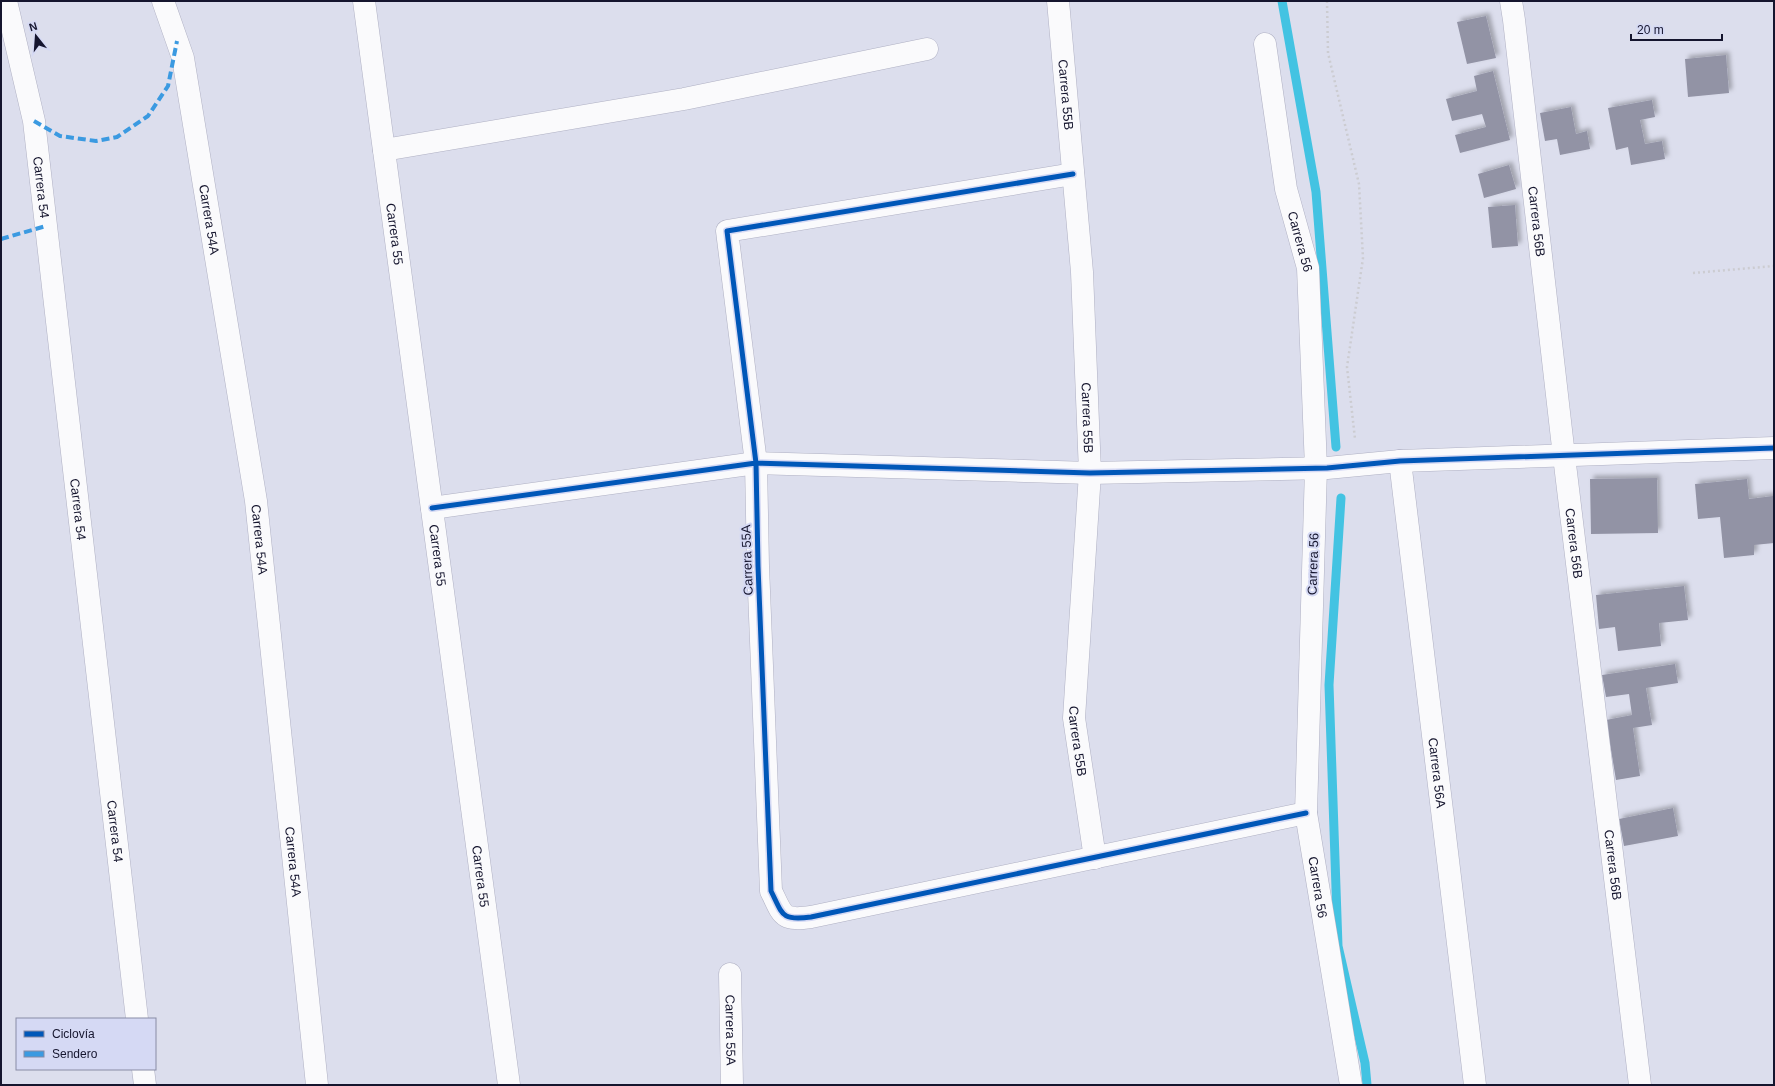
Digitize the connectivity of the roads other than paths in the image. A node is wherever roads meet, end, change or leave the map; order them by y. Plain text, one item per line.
1 (6, 1) edge
2 (163, 1) edge
3 (364, 1) edge
4 (1058, 1) edge
5 (1511, 1) edge
6 (1265, 44) dead end
7 (927, 49) dead end
8 (384, 150) junction
9 (1073, 174) junction
10 (1774, 448) edge
11 (1564, 456) junction
12 (1400, 461) junction
13 (756, 462) junction
14 (1321, 468) junction
15 (1090, 473) junction
16 (432, 508) junction
17 (1306, 813) junction
18 (1095, 858) junction
19 (730, 974) dead end
20 (137, 1018) edge
21 (143, 1070) edge
22 (145, 1085) edge
23 (317, 1085) edge
24 (509, 1085) edge
25 (732, 1085) edge
26 (1351, 1085) edge
27 (1475, 1085) edge
28 (1640, 1085) edge

1 - 20 street, Carrera 54
2 - 23 street, Carrera 54A
3 - 8 street, Carrera 55
4 - 9 street, Carrera 55B
5 - 11 street, Carrera 56B
6 - 14 street, Carrera 56
7 - 8 street
8 - 16 street, Carrera 55
9 - 13 street, Carrera 55A
9 - 15 street, Carrera 55B
10 - 11 street
11 - 12 street
11 - 28 street, Carrera 56B
12 - 14 street
12 - 27 street, Carrera 56A
13 - 15 street
13 - 16 street
13 - 18 street, Carrera 55A
14 - 15 street
14 - 17 street, Carrera 56
15 - 18 street, Carrera 55B
16 - 24 street, Carrera 55
17 - 18 street
17 - 26 street, Carrera 56
19 - 25 street, Carrera 55A
21 - 22 street

